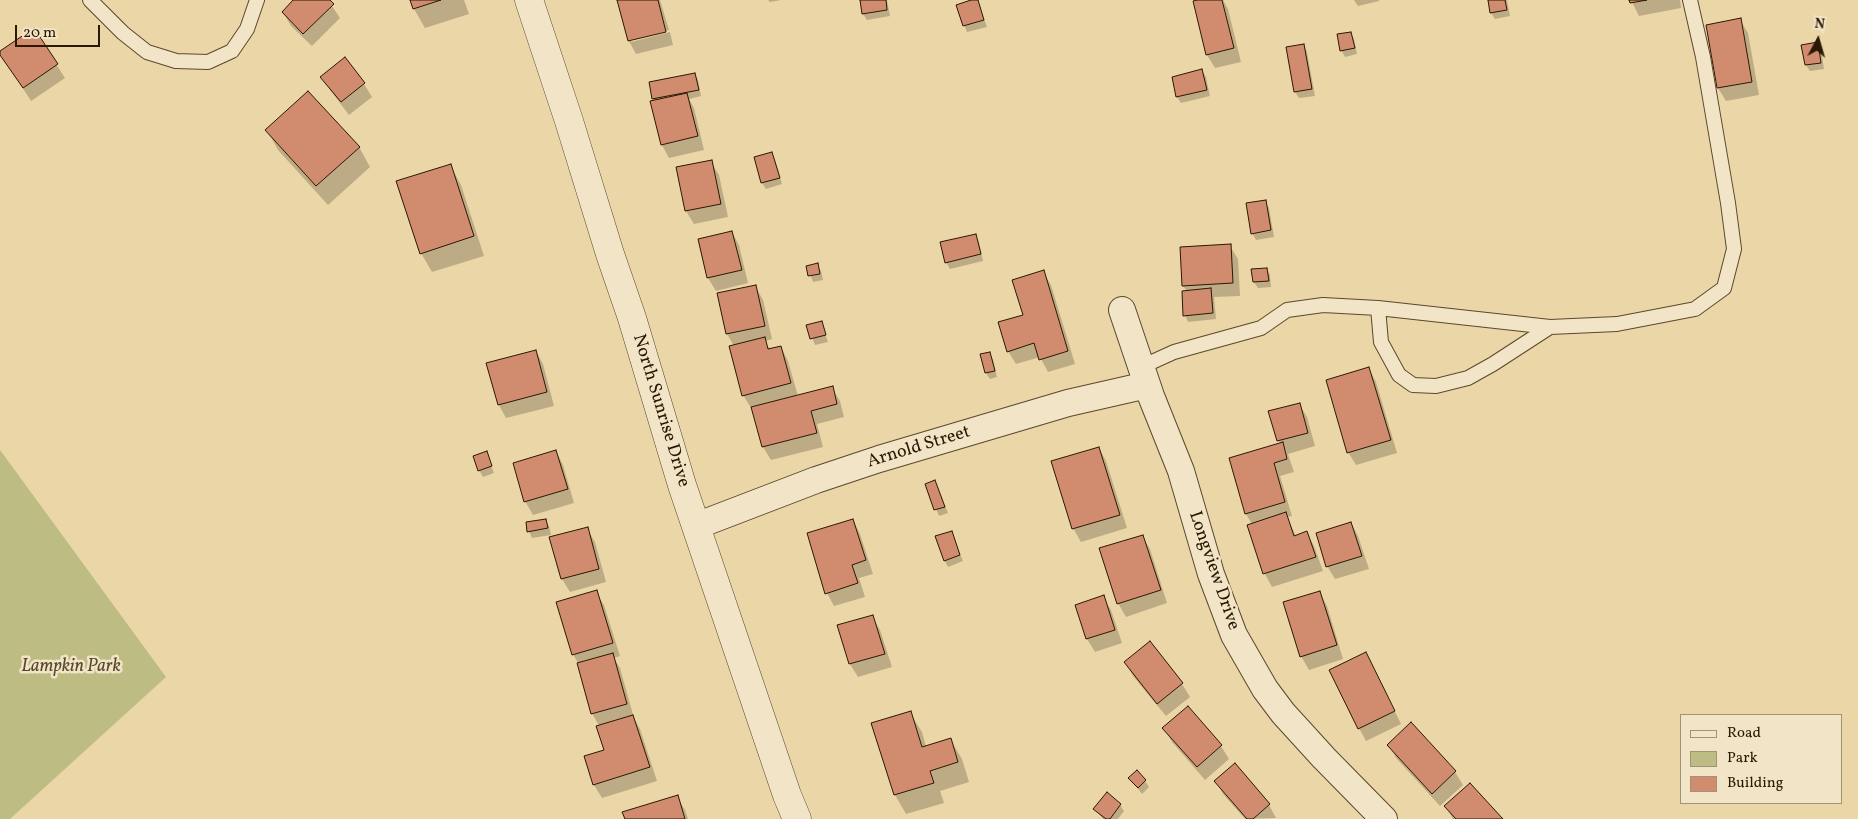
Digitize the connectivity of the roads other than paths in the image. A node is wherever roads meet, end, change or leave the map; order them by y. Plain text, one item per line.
1 (90, 0) edge
2 (257, 0) edge
3 (529, 0) edge
4 (1690, 0) edge
5 (1378, 308) junction
6 (1122, 310) dead end
7 (1550, 327) junction
8 (1144, 376) junction
9 (696, 526) junction
10 (797, 819) edge
11 (1384, 819) edge

1 - 2 lane
3 - 9 street, North Sunrise Drive
4 - 7 lane
5 - 7 lane
5 - 7 lane
5 - 8 lane
6 - 8 street, Longview Drive
8 - 9 street, Arnold Street
8 - 11 street, Longview Drive
9 - 10 street, North Sunrise Drive

